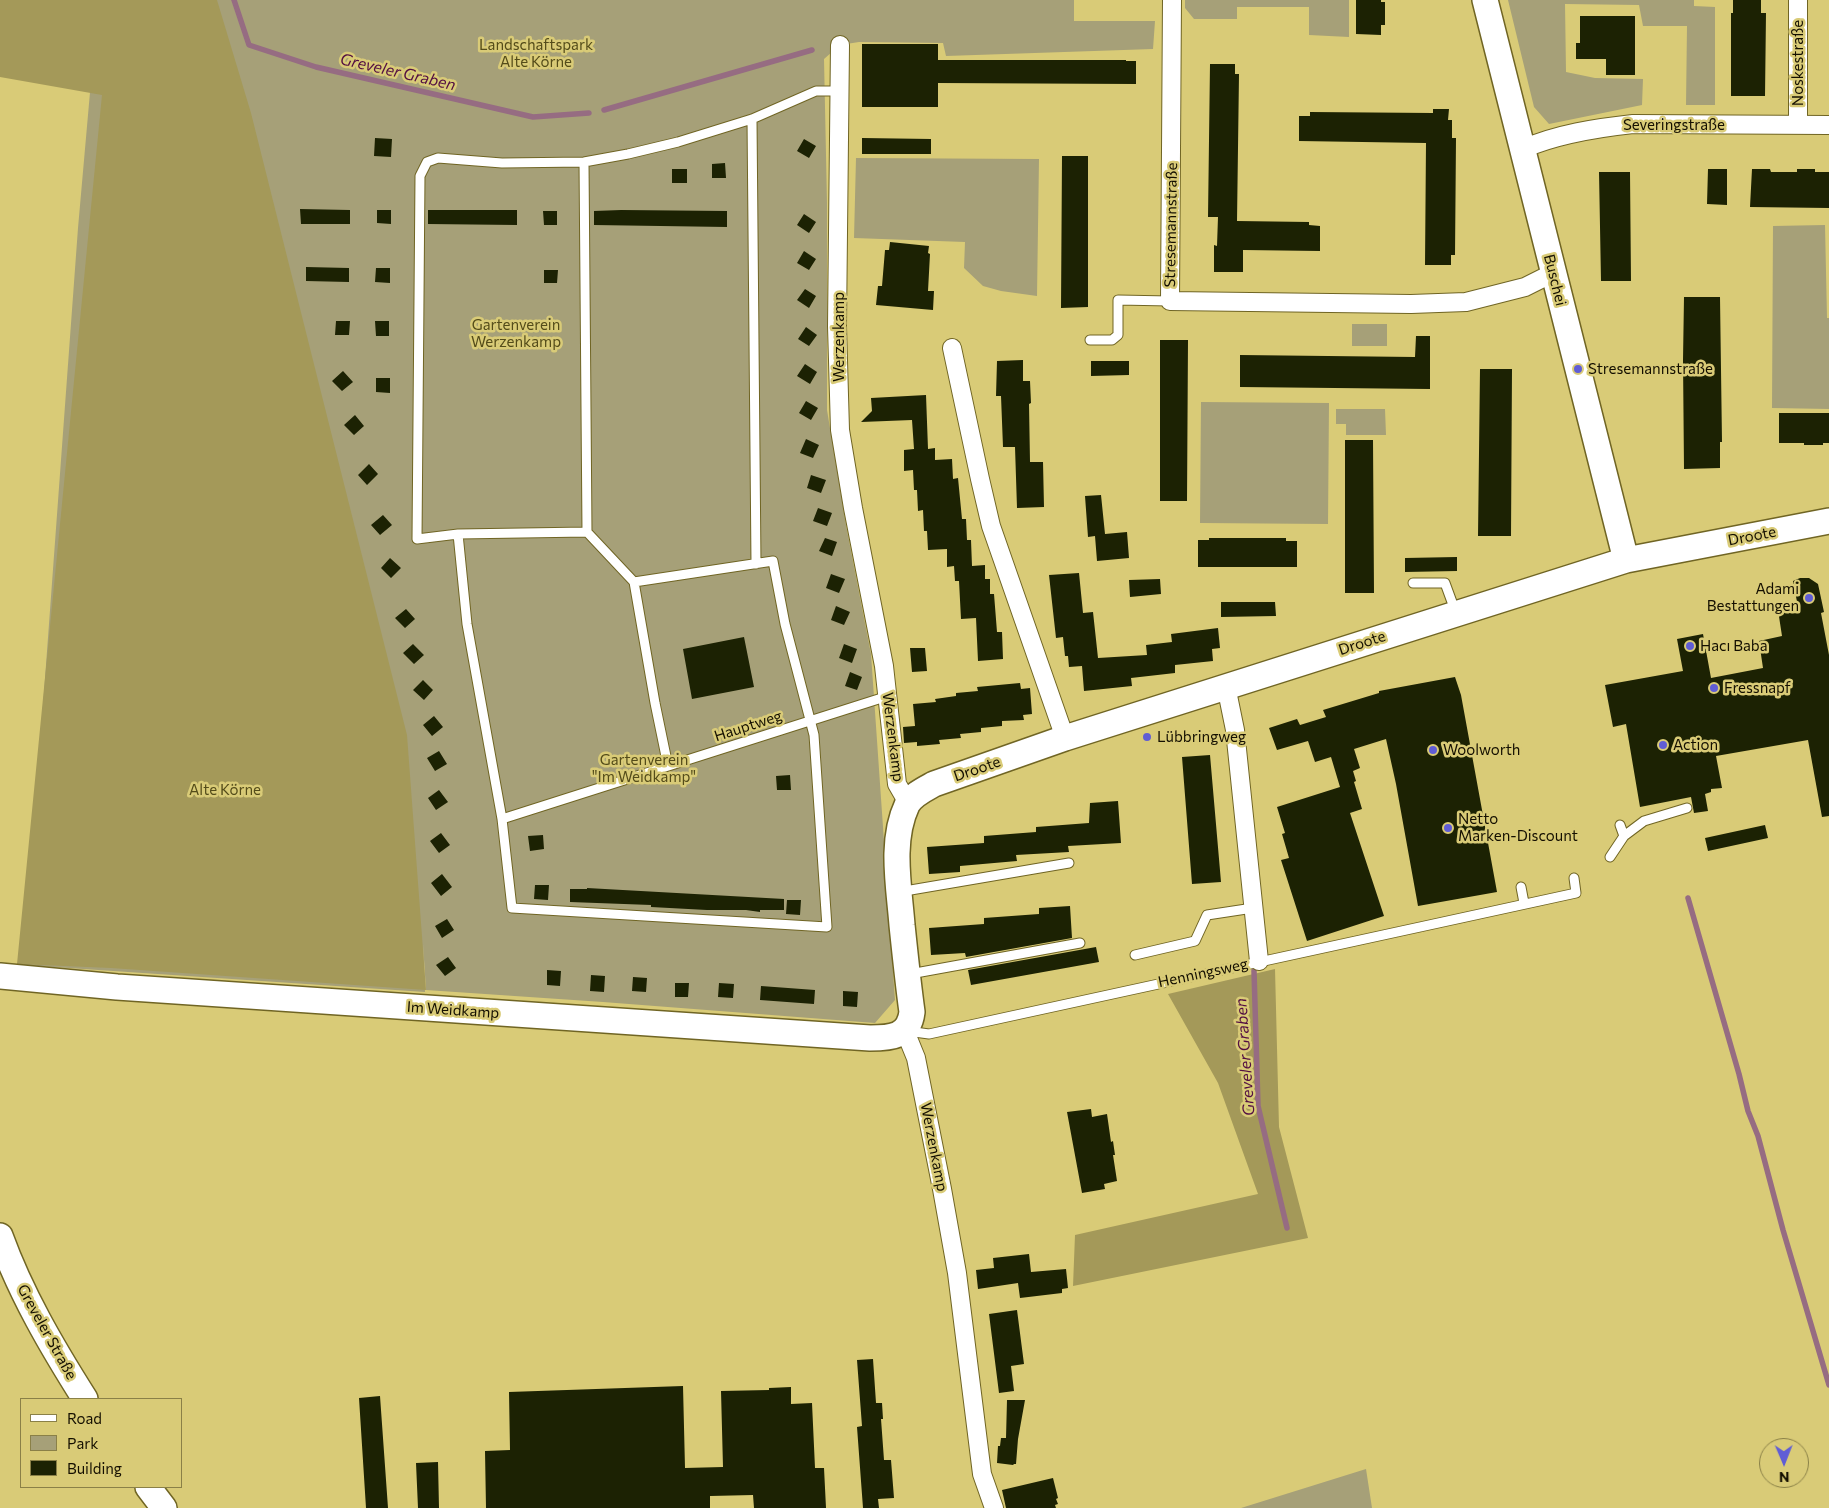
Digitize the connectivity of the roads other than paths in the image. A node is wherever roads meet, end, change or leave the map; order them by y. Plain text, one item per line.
1 (1172, 0) edge
2 (1485, 0) edge
3 (1798, 0) edge
4 (840, 45) dead end
5 (839, 91) junction
6 (752, 119) junction
7 (1798, 125) junction
8 (1829, 125) edge
9 (1523, 149) junction
10 (584, 162) junction
11 (1553, 273) junction
12 (1170, 301) junction
13 (1090, 340) dead end
14 (952, 348) dead end
15 (1829, 521) edge
16 (587, 532) junction
17 (458, 534) junction
18 (1626, 560) junction
19 (756, 564) junction
20 (634, 582) junction
21 (1413, 583) dead end
22 (1456, 613) junction
23 (1226, 686) junction
24 (888, 696) junction
25 (811, 721) junction
26 (1065, 738) junction
27 (668, 766) junction
28 (908, 803) junction
29 (1687, 808) dead end
30 (502, 819) junction
31 (1620, 825) dead end
32 (1624, 836) junction
33 (1610, 857) dead end
34 (1069, 863) dead end
35 (1574, 878) dead end
36 (1521, 887) dead end
37 (899, 892) junction
38 (1524, 903) junction
39 (1253, 908) junction
40 (1080, 943) dead end
41 (1136, 955) dead end
42 (1259, 961) junction
43 (907, 975) junction
44 (0, 976) edge
45 (905, 1031) junction
46 (0, 1236) edge
47 (84, 1398) edge
48 (149, 1488) edge
49 (164, 1508) edge
50 (994, 1508) edge

1 - 12 street, Stresemannstraße
2 - 9 street, Buschei
3 - 7 street, Noskestraße
4 - 5 street, Werzenkamp
5 - 6 lane
5 - 24 street, Werzenkamp
6 - 10 lane
6 - 19 lane
7 - 8 street, Severingstraße
7 - 9 street, Severingstraße
9 - 11 street, Buschei
10 - 16 lane
10 - 17 lane
11 - 12 street, Stresemannstraße
11 - 18 street, Buschei
12 - 13 lane
14 - 26 street
15 - 18 street, Droote
16 - 17 lane
16 - 20 lane
17 - 30 lane
18 - 22 street, Droote
19 - 20 lane
19 - 25 lane
20 - 27 lane
21 - 22 lane
22 - 23 street, Droote
23 - 26 street, Droote
23 - 39 street, Henningsweg
24 - 25 lane, Hauptweg
24 - 28 street, Werzenkamp
25 - 27 lane, Hauptweg
25 - 30 lane
26 - 28 street, Droote
27 - 30 lane, Hauptweg
28 - 37 street, Werzenkamp
29 - 32 lane
31 - 32 lane
32 - 33 lane
34 - 37 lane
35 - 38 lane
36 - 38 lane
37 - 43 street, Werzenkamp
38 - 42 lane
39 - 41 lane
39 - 42 street, Henningsweg
40 - 43 lane
42 - 45 lane, Henningsweg
43 - 45 street, Werzenkamp
44 - 45 street, Im Weidkamp
45 - 50 street, Werzenkamp
46 - 47 street, Greveler Straße
48 - 49 street

